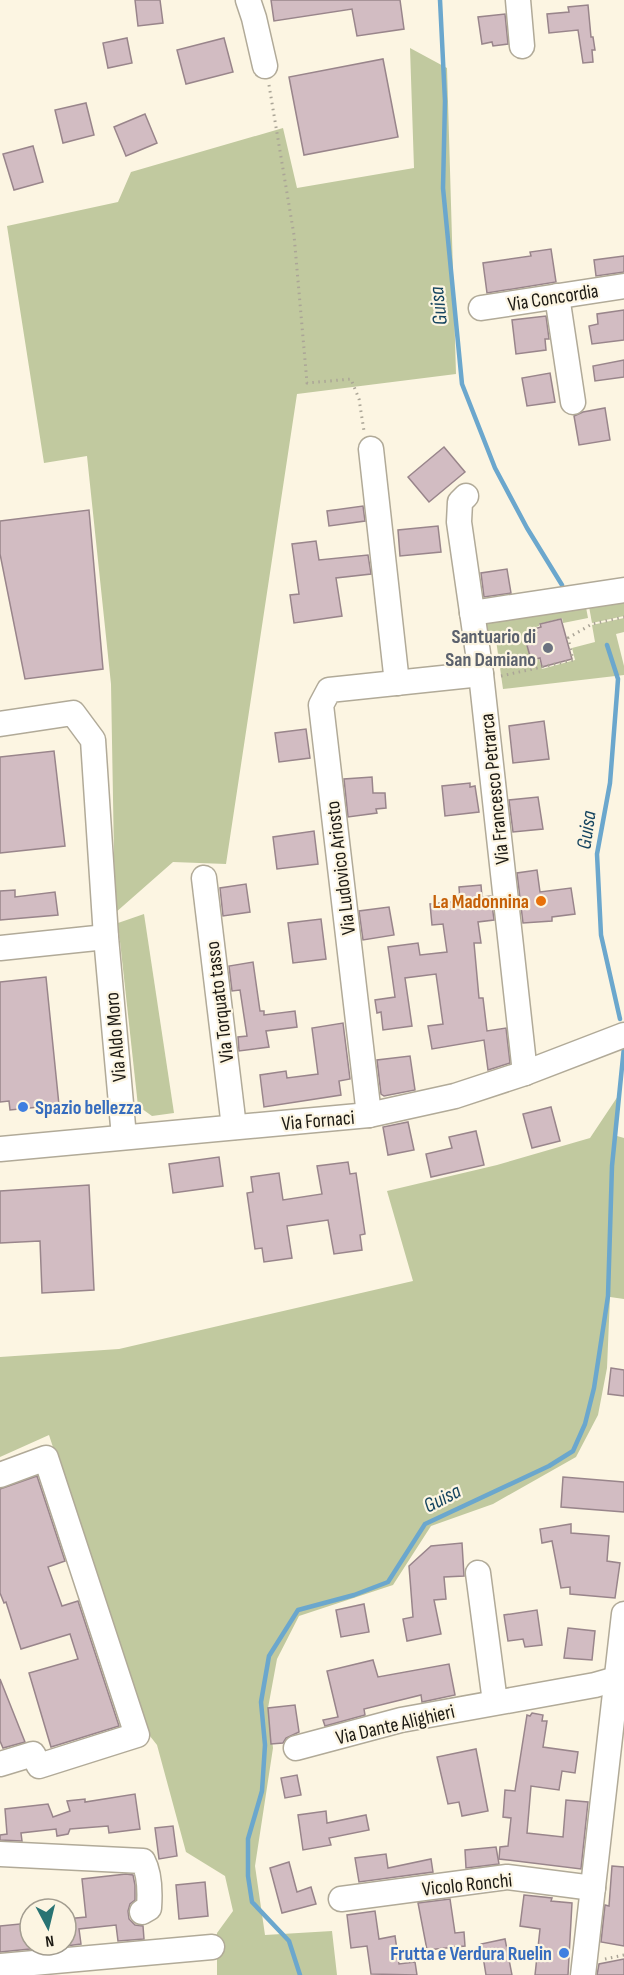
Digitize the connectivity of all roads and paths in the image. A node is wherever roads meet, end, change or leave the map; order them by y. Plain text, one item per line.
1 (248, 0) edge
2 (518, 0) edge
3 (522, 46) dead end
4 (265, 66) joint
5 (624, 286) edge
6 (557, 296) junction
7 (481, 308) dead end
8 (573, 402) dead end
9 (371, 450) joint
10 (466, 496) dead end
11 (624, 590) edge
12 (472, 613) junction
13 (624, 616) edge
14 (481, 676) junction
15 (397, 683) junction
16 (0, 724) edge
17 (204, 878) dead end
18 (106, 937) junction
19 (0, 948) edge
20 (624, 1035) edge
21 (525, 1072) junction
22 (369, 1115) junction
23 (234, 1127) junction
24 (124, 1137) junction
25 (0, 1149) edge
26 (0, 1475) edge
27 (478, 1573) dead end
28 (624, 1614) edge
29 (620, 1676) edge
30 (495, 1702) junction
31 (296, 1748) dead end
32 (0, 1764) edge
33 (615, 1771) edge
34 (0, 1854) edge
35 (593, 1888) junction
36 (341, 1899) dead end
37 (142, 1912) dead end
38 (212, 1947) dead end
39 (0, 1966) edge
40 (583, 1975) edge

1 - 4 street
2 - 3 street
4 - 9 path
5 - 6 street, Via Concordia
6 - 7 street, Via Concordia
6 - 8 street
9 - 15 street
10 - 12 street, Via Francesco Petrarca
11 - 12 street
12 - 14 street, Via Francesco Petrarca
13 - 14 path
14 - 15 street, Via Ludovico Ariosto
14 - 21 street, Via Francesco Petrarca
15 - 22 street, Via Ludovico Ariosto
16 - 18 street, Via Aldo Moro
17 - 23 street, Via Torquato tasso
18 - 19 street
18 - 24 street, Via Aldo Moro
20 - 21 street, Via Fornaci
21 - 22 street, Via Fornaci
22 - 23 street, Via Fornaci
23 - 24 street, Via Fornaci
24 - 25 street, Via Fornaci
26 - 32 street
27 - 30 street
28 - 29 street
29 - 30 street, Via Dante Alighieri
29 - 33 street
30 - 31 street, Via Dante Alighieri
33 - 35 street
34 - 37 street
35 - 36 street, Vicolo Ronchi
35 - 40 street
38 - 39 street

